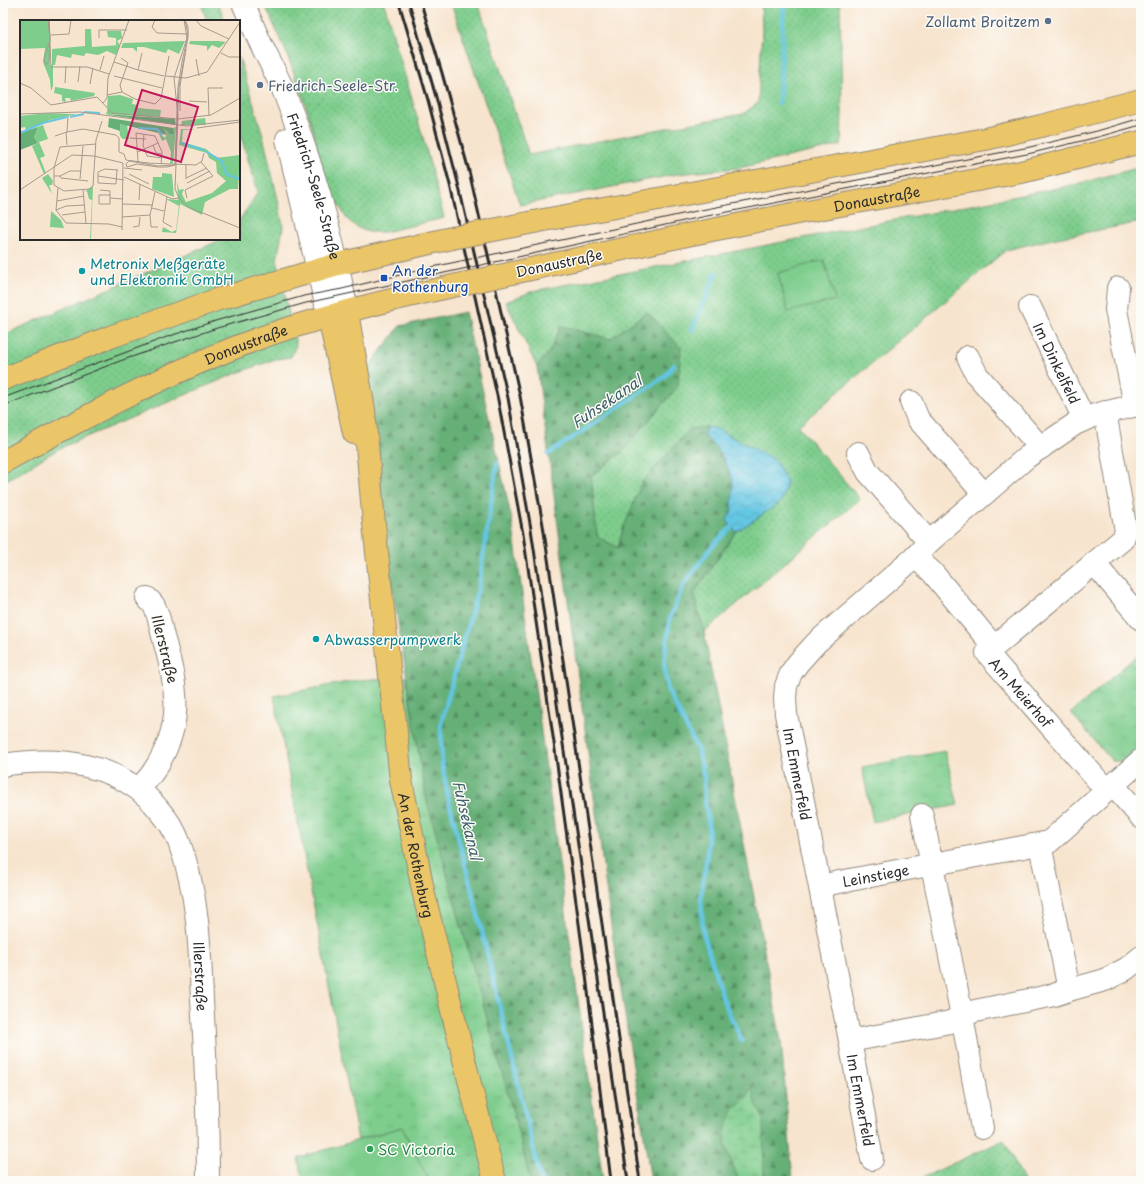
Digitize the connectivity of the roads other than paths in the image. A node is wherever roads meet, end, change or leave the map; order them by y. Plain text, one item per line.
1 (243, 3) edge
2 (1141, 100) edge
3 (1141, 142) edge
4 (328, 267) junction
5 (1118, 288) dead end
6 (1030, 307) dead end
7 (338, 314) junction
8 (968, 357) dead end
9 (3, 379) edge
10 (911, 402) dead end
11 (1138, 405) edge
12 (1105, 412) junction
13 (1084, 419) junction
14 (1041, 448) junction
15 (858, 453) dead end
16 (3, 462) edge
17 (984, 494) junction
18 (922, 550) junction
19 (1094, 563) junction
20 (147, 598) dead end
21 (1141, 620) edge
22 (994, 647) junction
23 (1141, 760) edge
24 (3, 765) edge
25 (1113, 785) junction
26 (139, 789) junction
27 (922, 815) dead end
28 (1141, 817) edge
29 (1040, 844) junction
30 (931, 865) junction
31 (820, 887) junction
32 (1141, 957) edge
33 (1069, 990) junction
34 (962, 1016) junction
35 (850, 1041) junction
36 (982, 1128) dead end
37 (872, 1159) dead end
38 (208, 1181) edge
39 (495, 1181) edge

1 - 4 street, Friedrich-Seele-Straße
2 - 4 main road, bridge
3 - 7 main road, Donaustraße, bridge
4 - 7 street, Friedrich-Seele-Straße
4 - 9 main road
5 - 11 street, Im Dinkelfeld
6 - 13 street, Im Dinkelfeld
7 - 16 main road, Donaustraße
7 - 39 main road, An der Rothenburg
8 - 14 street
10 - 17 street
11 - 12 street, Im Dinkelfeld
12 - 13 street, Im Dinkelfeld
12 - 19 street
13 - 14 street, Im Dinkelfeld
14 - 17 street, Im Dinkelfeld
15 - 18 street
17 - 18 street, Im Dinkelfeld
18 - 22 street, Am Meierhof
18 - 31 street, Im Emmerfeld
19 - 21 street
19 - 22 street
20 - 26 street, Illerstraße
22 - 25 street, Am Meierhof
23 - 25 street, Leinstiege
24 - 26 street, Illerstraße
25 - 28 street
25 - 29 street, Leinstiege
26 - 38 street, Illerstraße
27 - 30 street
29 - 30 street, Leinstiege
29 - 33 street
30 - 31 street, Leinstiege
30 - 34 street
31 - 35 street, Im Emmerfeld
32 - 33 street, Im Emmerfeld
33 - 34 street, Im Emmerfeld
34 - 35 street, Im Emmerfeld
34 - 36 street
35 - 37 street, Im Emmerfeld

